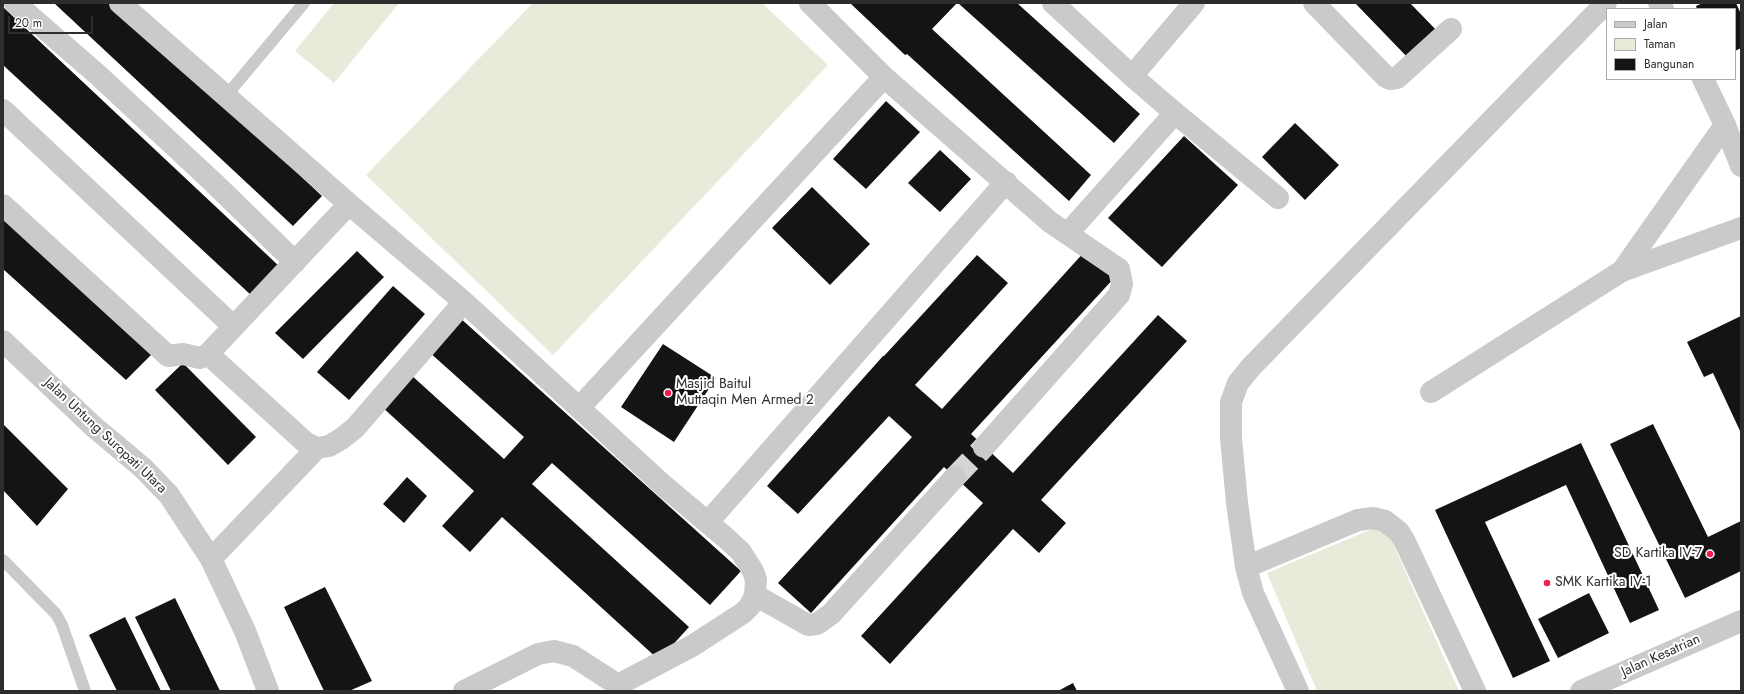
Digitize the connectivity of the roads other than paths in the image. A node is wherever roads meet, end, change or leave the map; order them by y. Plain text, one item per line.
1 (15, 3) edge
2 (120, 3) edge
3 (304, 3) edge
4 (810, 3) edge
5 (1053, 3) edge
6 (1194, 3) edge
7 (1314, 3) edge
8 (1606, 3) edge
9 (1451, 29) dead end
10 (1132, 76) junction
11 (884, 77) junction
12 (1703, 80) edge
13 (226, 96) junction
14 (3, 110) edge
15 (1175, 113) junction
16 (1725, 124) junction
17 (1741, 166) edge
18 (1006, 182) junction
19 (1278, 198) dead end
20 (349, 204) junction
21 (3, 205) edge
22 (1741, 228) edge
23 (1068, 233) junction
24 (295, 262) junction
25 (1622, 271) junction
26 (464, 302) junction
27 (233, 326) junction
28 (3, 341) edge
29 (208, 354) junction
30 (1431, 392) dead end
31 (579, 408) junction
32 (984, 447) tunnel mouth
33 (317, 448) junction
34 (955, 477) tunnel mouth
35 (708, 522) junction
36 (211, 559) junction
37 (3, 560) edge
38 (1246, 567) junction
39 (755, 595) junction
40 (1741, 621) edge
41 (85, 691) edge
42 (268, 691) edge
43 (464, 691) edge
44 (1298, 691) edge
45 (1475, 691) edge
46 (1581, 691) edge

1 - 24 street
2 - 13 street
3 - 13 lane
4 - 11 street
5 - 10 street
6 - 10 street
7 - 9 street
8 - 38 street
10 - 15 street
11 - 18 street
11 - 31 street
12 - 16 street
13 - 20 street
14 - 27 street
15 - 19 street
15 - 23 street
16 - 17 street
16 - 25 street
18 - 23 street
18 - 35 street
20 - 24 street
20 - 26 street
21 - 29 street
22 - 25 street
23 - 32 street
24 - 27 street
25 - 30 street
26 - 31 street
26 - 33 street
27 - 29 street
28 - 36 street, Jalan Untung Suropati Utara
29 - 33 street
31 - 35 street
33 - 36 street
34 - 39 street
35 - 39 street
36 - 42 street, Jalan Untung Suropati Utara
37 - 41 lane
38 - 44 street
38 - 45 street
39 - 43 street
40 - 46 street, Jalan Kesatrian

